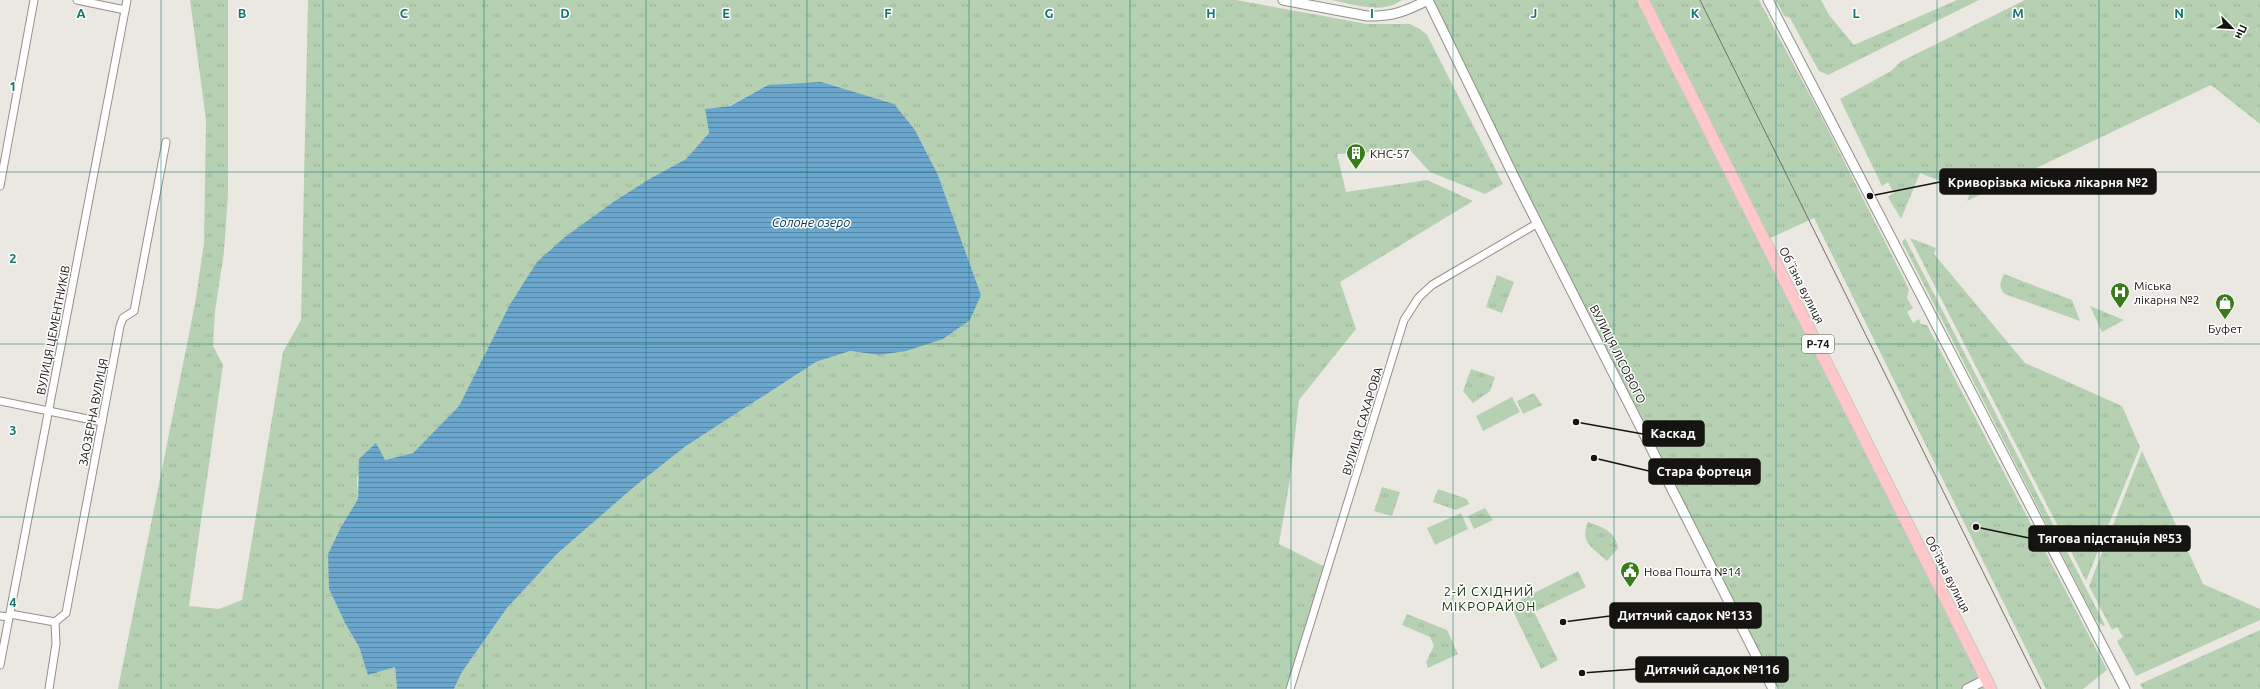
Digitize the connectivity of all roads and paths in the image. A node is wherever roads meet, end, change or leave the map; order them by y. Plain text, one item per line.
1 (34, 0) edge
2 (77, 0) edge
3 (127, 0) edge
4 (1283, 0) edge
5 (1428, 0) edge
6 (1643, 0) edge
7 (1768, 0) edge
8 (125, 10) junction
9 (166, 142) dead end
10 (0, 186) edge
11 (1538, 223) junction
12 (0, 401) edge
13 (48, 412) junction
14 (102, 422) junction
15 (9, 615) junction
16 (0, 616) edge
17 (55, 622) junction
18 (0, 665) edge
19 (1989, 684) edge
20 (49, 689) edge
21 (1290, 689) edge
22 (1773, 689) edge
23 (1968, 689) edge
24 (2125, 689) edge

1 - 10 street
2 - 8 street
3 - 8 street, ВУЛИЦЯ ЦЕМЕНТНИКІВ
4 - 5 street
5 - 11 street, ВУЛИЦЯ ЛІСОВОГО
6 - 19 main road, Обʼїзна вулиця / Р-74
7 - 24 street
8 - 13 street, ВУЛИЦЯ ЦЕМЕНТНИКІВ
9 - 14 street, ЗАОЗЕРНА ВУЛИЦЯ
11 - 21 street, ВУЛИЦЯ САХАРОВА
11 - 22 street, ВУЛИЦЯ ЛІСОВОГО
12 - 13 street
13 - 14 street
13 - 15 street, ВУЛИЦЯ ЦЕМЕНТНИКІВ
14 - 17 street, ЗАОЗЕРНА ВУЛИЦЯ
15 - 16 street
15 - 17 street
15 - 18 street, ВУЛИЦЯ ЦЕМЕНТНИКІВ
17 - 20 street
19 - 23 street

